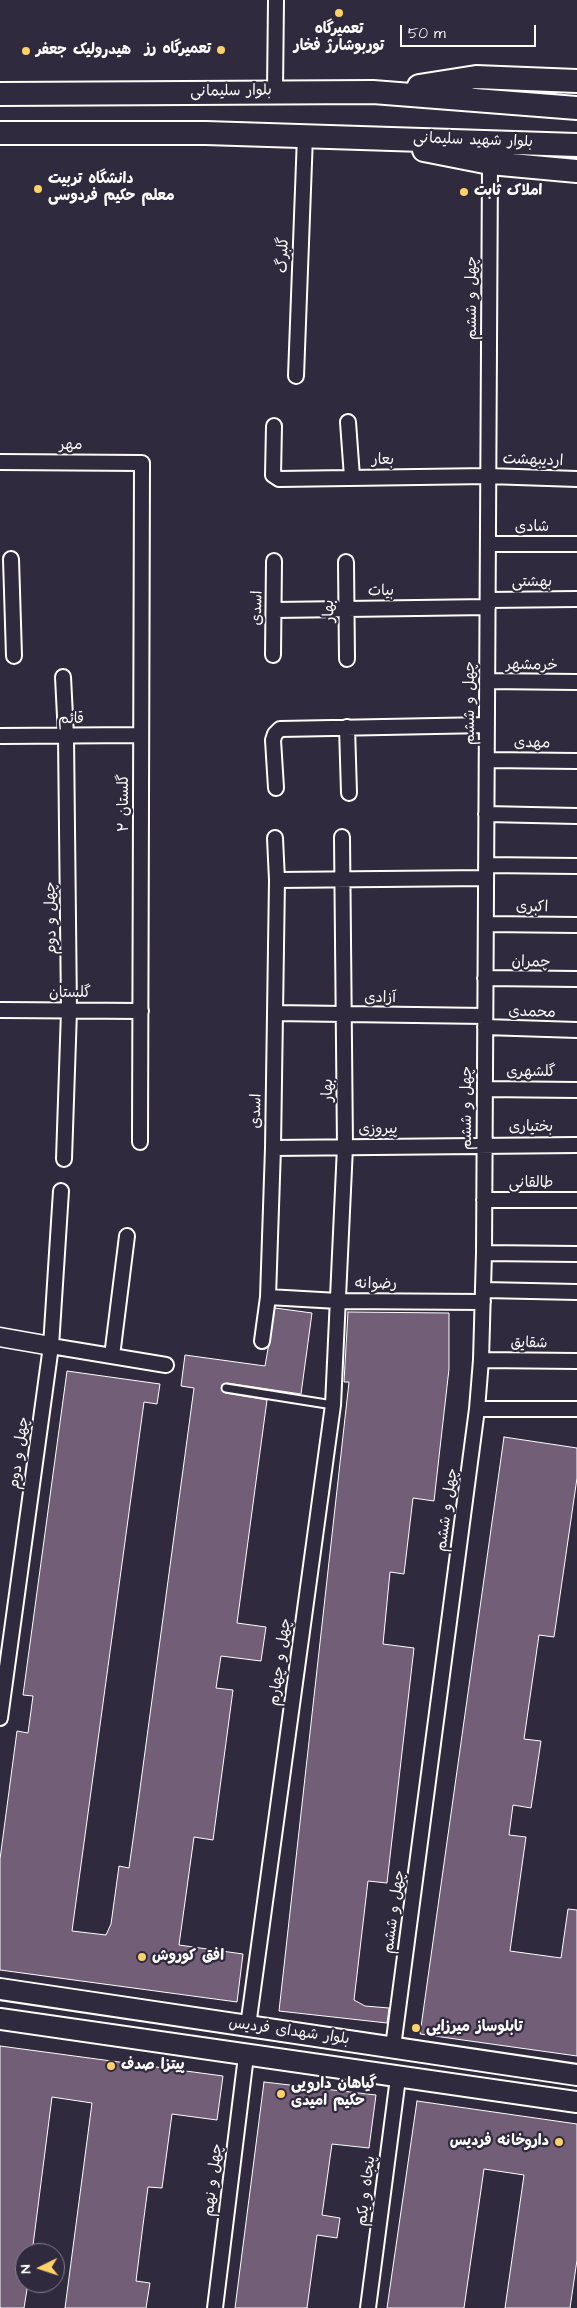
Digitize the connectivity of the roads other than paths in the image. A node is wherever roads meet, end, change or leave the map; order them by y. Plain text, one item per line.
1 (276, 0) edge
2 (577, 81) edge
3 (276, 91) junction
4 (373, 92) junction
5 (0, 94) edge
6 (577, 108) edge
7 (0, 133) edge
8 (306, 136) junction
9 (369, 138) junction
10 (577, 145) edge
11 (490, 163) junction
12 (577, 171) edge
13 (296, 376) dead end
14 (348, 422) dead end
15 (274, 426) dead end
16 (0, 462) edge
17 (142, 463) joint
18 (488, 476) junction
19 (352, 477) junction
20 (577, 479) edge
21 (488, 544) junction
22 (577, 544) edge
23 (11, 559) dead end
24 (274, 561) dead end
25 (346, 562) dead end
26 (577, 599) edge
27 (6, 602) edge
28 (488, 604) junction
29 (346, 609) junction
30 (275, 610) junction
31 (273, 655) dead end
32 (14, 656) dead end
33 (347, 659) dead end
34 (63, 677) dead end
35 (487, 681) junction
36 (577, 682) edge
37 (487, 725) junction
38 (347, 727) junction
39 (141, 735) junction
40 (0, 736) edge
41 (66, 736) junction
42 (487, 760) junction
43 (577, 761) edge
44 (276, 788) dead end
45 (349, 793) dead end
46 (486, 814) junction
47 (577, 816) edge
48 (342, 836) dead end
49 (275, 838) dead end
50 (577, 866) edge
51 (486, 872) junction
52 (343, 879) junction
53 (277, 880) junction
54 (486, 924) junction
55 (577, 925) edge
56 (485, 978) junction
57 (577, 979) edge
58 (0, 1010) edge
59 (69, 1010) junction
60 (141, 1011) junction
61 (275, 1013) junction
62 (345, 1015) junction
63 (485, 1022) junction
64 (577, 1030) edge
65 (485, 1089) junction
66 (577, 1090) edge
67 (140, 1142) dead end
68 (485, 1144) junction
69 (577, 1144) edge
70 (345, 1147) junction
71 (273, 1148) junction
72 (64, 1159) dead end
73 (61, 1191) dead end
74 (484, 1200) junction
75 (577, 1200) edge
76 (127, 1236) dead end
77 (484, 1253) junction
78 (577, 1254) edge
79 (577, 1292) edge
80 (483, 1296) junction
81 (268, 1297) junction
82 (338, 1301) junction
83 (0, 1337) edge
84 (262, 1341) dead end
85 (51, 1346) junction
86 (112, 1356) junction
87 (481, 1360) junction
88 (577, 1361) edge
89 (166, 1365) dead end
90 (226, 1388) dead end
91 (332, 1405) junction
92 (477, 1409) junction
93 (577, 1409) edge
94 (0, 1718) edge
95 (0, 1989) edge
96 (0, 2019) edge
97 (248, 2026) junction
98 (393, 2048) junction
99 (246, 2056) junction
100 (577, 2075) edge
101 (398, 2078) junction
102 (577, 2102) edge
103 (215, 2308) edge
104 (368, 2308) edge

1 - 3 street
2 - 4 main road
3 - 4 main road, بلوار سلیمانی
3 - 5 main road, بلوار سلیمانی
4 - 6 main road, بلوار سلیمانی
7 - 8 main road
8 - 9 main road
8 - 13 street, گلبرگ
9 - 10 main road, بلوار شهید سلیمانی
9 - 11 main road
11 - 12 main road
11 - 18 street, چهل و ششم
14 - 19 street
15 - 19 street, بعار
16 - 17 street, مهر
17 - 39 street, گلستان ۲
18 - 19 street, بعار
18 - 20 street, اردیبهشت
18 - 21 street, چهل و ششم
21 - 22 street, شادی
21 - 28 street, چهل و ششم
23 - 27 street
24 - 30 street, اسدی
25 - 29 street, بهار
26 - 28 street, بهشتی
27 - 32 street
28 - 29 street, بیات
28 - 35 street, چهل و ششم
29 - 30 street, بیات
29 - 33 street, بهار
30 - 31 street, اسدی
34 - 41 street, چهل و دوم
35 - 36 street, خرمشهر
35 - 37 street, چهل و ششم
37 - 38 street
37 - 42 street, چهل و ششم
38 - 44 street
38 - 45 street
39 - 41 street, قائم
39 - 60 street, گلستان ۲
40 - 41 street, قائم
41 - 59 street, چهل و دوم
42 - 43 street, مهدی
42 - 46 street, چهل و ششم
46 - 47 street
46 - 51 street, چهل و ششم
48 - 52 street, بهار
49 - 53 street, اسدی
50 - 51 street
51 - 52 street
51 - 54 street, چهل و ششم
52 - 53 street
52 - 62 street, بهار
53 - 61 street, اسدی
54 - 55 street, اکبری
54 - 56 street, چهل و ششم
56 - 57 street, چمران
56 - 63 street, چهل و ششم
58 - 59 street, گلستان
59 - 60 street, گلستان
59 - 72 street, چهل و دوم
60 - 67 street, گلستان ۲
61 - 62 street, آزادی
61 - 71 street, اسدی
62 - 63 street, آزادی
62 - 70 street, بهار
63 - 64 street, محمدی
63 - 65 street, چهل و ششم
65 - 66 street, گلشهری
65 - 68 street, چهل و ششم
68 - 69 street, بختیاری
68 - 70 street, پیروزی
68 - 74 street, چهل و ششم
70 - 71 street, پیروزی
70 - 82 street, بهار
71 - 81 street, اسدی
73 - 85 street, چهل و دوم
74 - 75 street, طالقانی
74 - 77 street, چهل و ششم
76 - 86 street
77 - 78 street
77 - 80 street, چهل و ششم
79 - 80 street, رضوانه
80 - 82 street, رضوانه
80 - 87 street, چهل و ششم
81 - 82 street, رضوانه
81 - 84 street, اسدی
82 - 91 street, چهل و چهارم
83 - 85 street
85 - 86 street
85 - 94 street, چهل و دوم
86 - 89 street
87 - 88 street, شقایق
87 - 92 street, چهل و ششم
90 - 91 lane
91 - 97 street, چهل و چهارم
92 - 93 street
92 - 98 street, چهل و ششم
95 - 97 main road, بلوار شهدای فردیس
96 - 99 main road, بلوار شهدای فردیس
97 - 98 main road, بلوار شهدای فردیس
98 - 100 main road, بلوار شهدای فردیس
99 - 101 main road, بلوار شهدای فردیس
99 - 103 street, چهل و نهم
101 - 102 main road, بلوار شهدای فردیس
101 - 104 street, پنجاه و یکم

